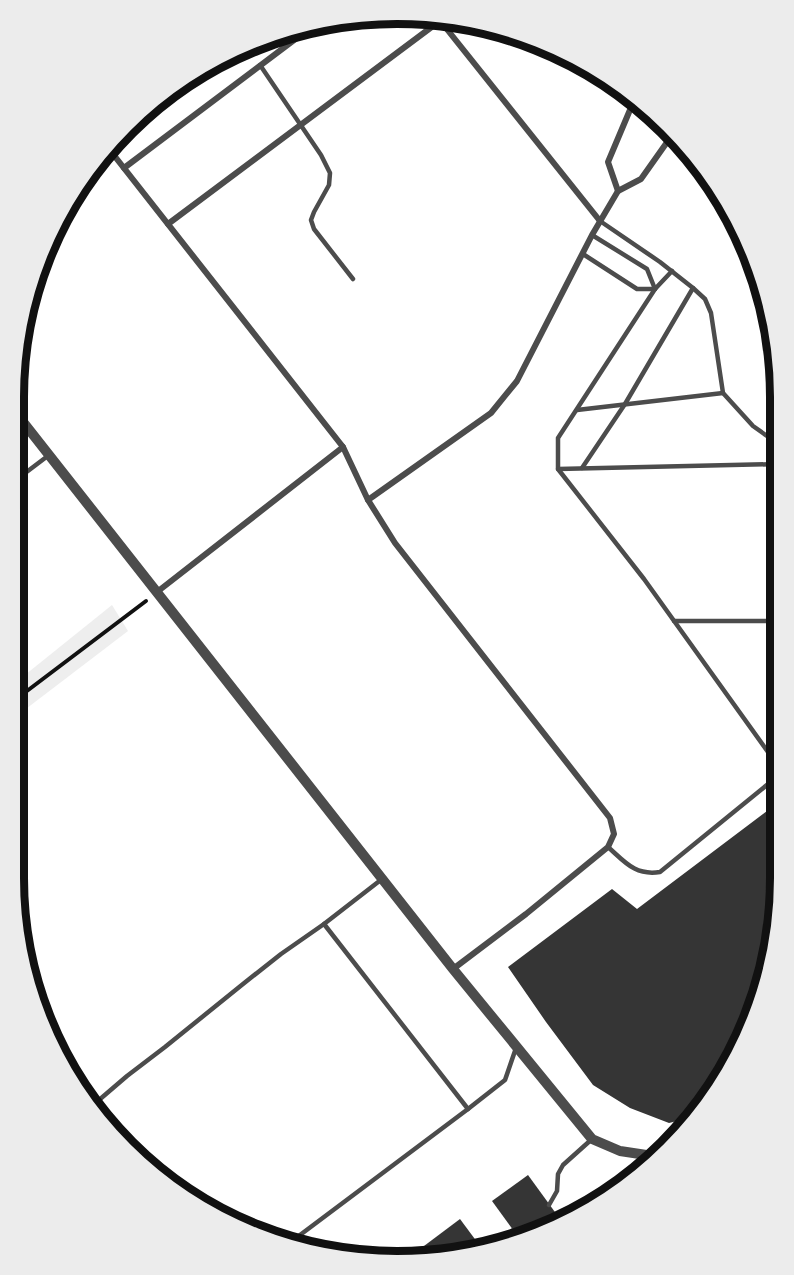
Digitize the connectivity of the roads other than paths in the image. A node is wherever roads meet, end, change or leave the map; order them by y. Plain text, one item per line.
1 (435, 26) edge
2 (442, 27) edge
3 (296, 38) edge
4 (260, 65) junction
5 (631, 107) edge
6 (301, 125) junction
7 (668, 141) edge
8 (114, 155) edge
9 (124, 168) junction
10 (618, 190) junction
11 (600, 221) junction
12 (168, 224) junction
13 (592, 235) junction
14 (583, 254) junction
15 (672, 271) junction
16 (353, 279) dead end
17 (693, 288) junction
18 (655, 290) junction
19 (723, 393) junction
20 (625, 404) junction
21 (577, 410) junction
22 (24, 423) edge
23 (770, 437) edge
24 (343, 447) junction
25 (49, 455) junction
26 (770, 464) edge
27 (582, 468) junction
28 (558, 469) junction
29 (24, 474) edge
30 (368, 500) junction
31 (157, 592) junction
32 (674, 621) junction
33 (770, 621) edge
34 (770, 755) edge
35 (770, 783) edge
36 (608, 847) junction
37 (382, 879) junction
38 (324, 924) junction
39 (453, 969) junction
40 (516, 1046) junction
41 (98, 1101) edge
42 (468, 1109) junction
43 (592, 1139) junction
44 (646, 1155) edge
45 (549, 1204) dead end
46 (513, 1230) dead end
47 (507, 1234) edge
48 (297, 1237) edge

1 - 6 street
2 - 11 street
3 - 4 street
4 - 6 lane
4 - 9 street
5 - 10 street
6 - 12 street
6 - 16 lane
7 - 10 street
8 - 9 street
9 - 12 street
10 - 11 street
11 - 13 street
11 - 15 lane
12 - 24 street
13 - 14 street
13 - 18 lane
14 - 18 lane
14 - 30 street
15 - 17 lane
15 - 18 lane
17 - 19 lane
17 - 20 lane
18 - 21 lane
19 - 20 lane
19 - 23 lane
20 - 21 lane
20 - 27 lane
21 - 28 lane
22 - 25 street
24 - 30 street
24 - 31 street
25 - 29 lane
25 - 31 street
26 - 27 lane
27 - 28 lane
28 - 32 lane
30 - 36 street
31 - 37 street
32 - 33 lane
32 - 34 lane
35 - 36 lane
36 - 39 street
37 - 38 lane
37 - 39 street
38 - 41 lane
38 - 42 lane
39 - 40 street
40 - 42 lane
40 - 43 street
42 - 48 lane
43 - 44 street
43 - 45 lane
46 - 47 lane

